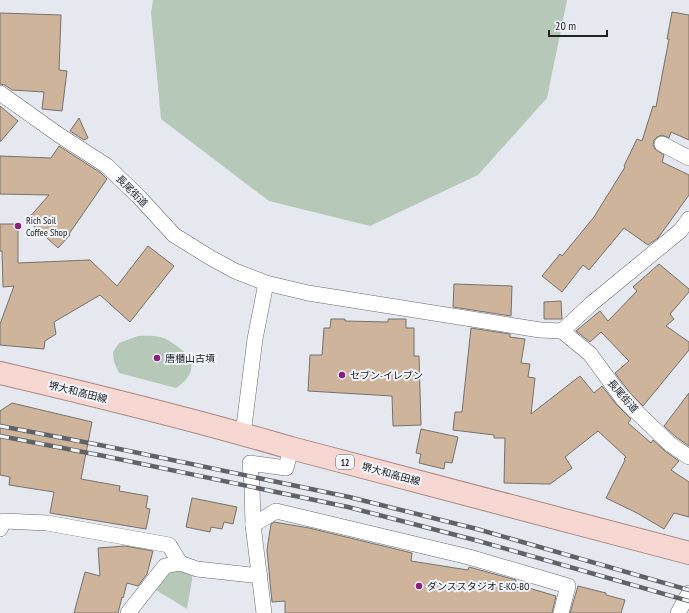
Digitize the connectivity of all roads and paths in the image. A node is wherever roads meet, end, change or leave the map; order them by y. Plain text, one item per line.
1 (0, 93) edge
2 (662, 144) dead end
3 (689, 158) edge
4 (689, 219) edge
5 (266, 283) junction
6 (562, 331) junction
7 (0, 373) edge
8 (243, 434) junction
9 (291, 448) junction
10 (689, 457) edge
11 (253, 525) junction
12 (0, 529) edge
13 (689, 553) edge
14 (180, 563) junction
15 (260, 576) junction
16 (689, 593) edge
17 (128, 613) edge
18 (264, 613) edge
19 (561, 613) edge
20 (678, 613) edge

1 - 5 street, 長尾街道
2 - 3 street
4 - 6 street
5 - 6 street, 長尾街道
5 - 8 street
6 - 10 street, 長尾街道
7 - 8 main road, 堺大和高田線 / 12
8 - 9 main road, 堺大和高田線 / 12
9 - 11 street
9 - 13 main road, 堺大和高田線 / 12
11 - 15 street
11 - 19 street
12 - 14 street
14 - 15 street
14 - 17 street
15 - 18 street
16 - 20 street

